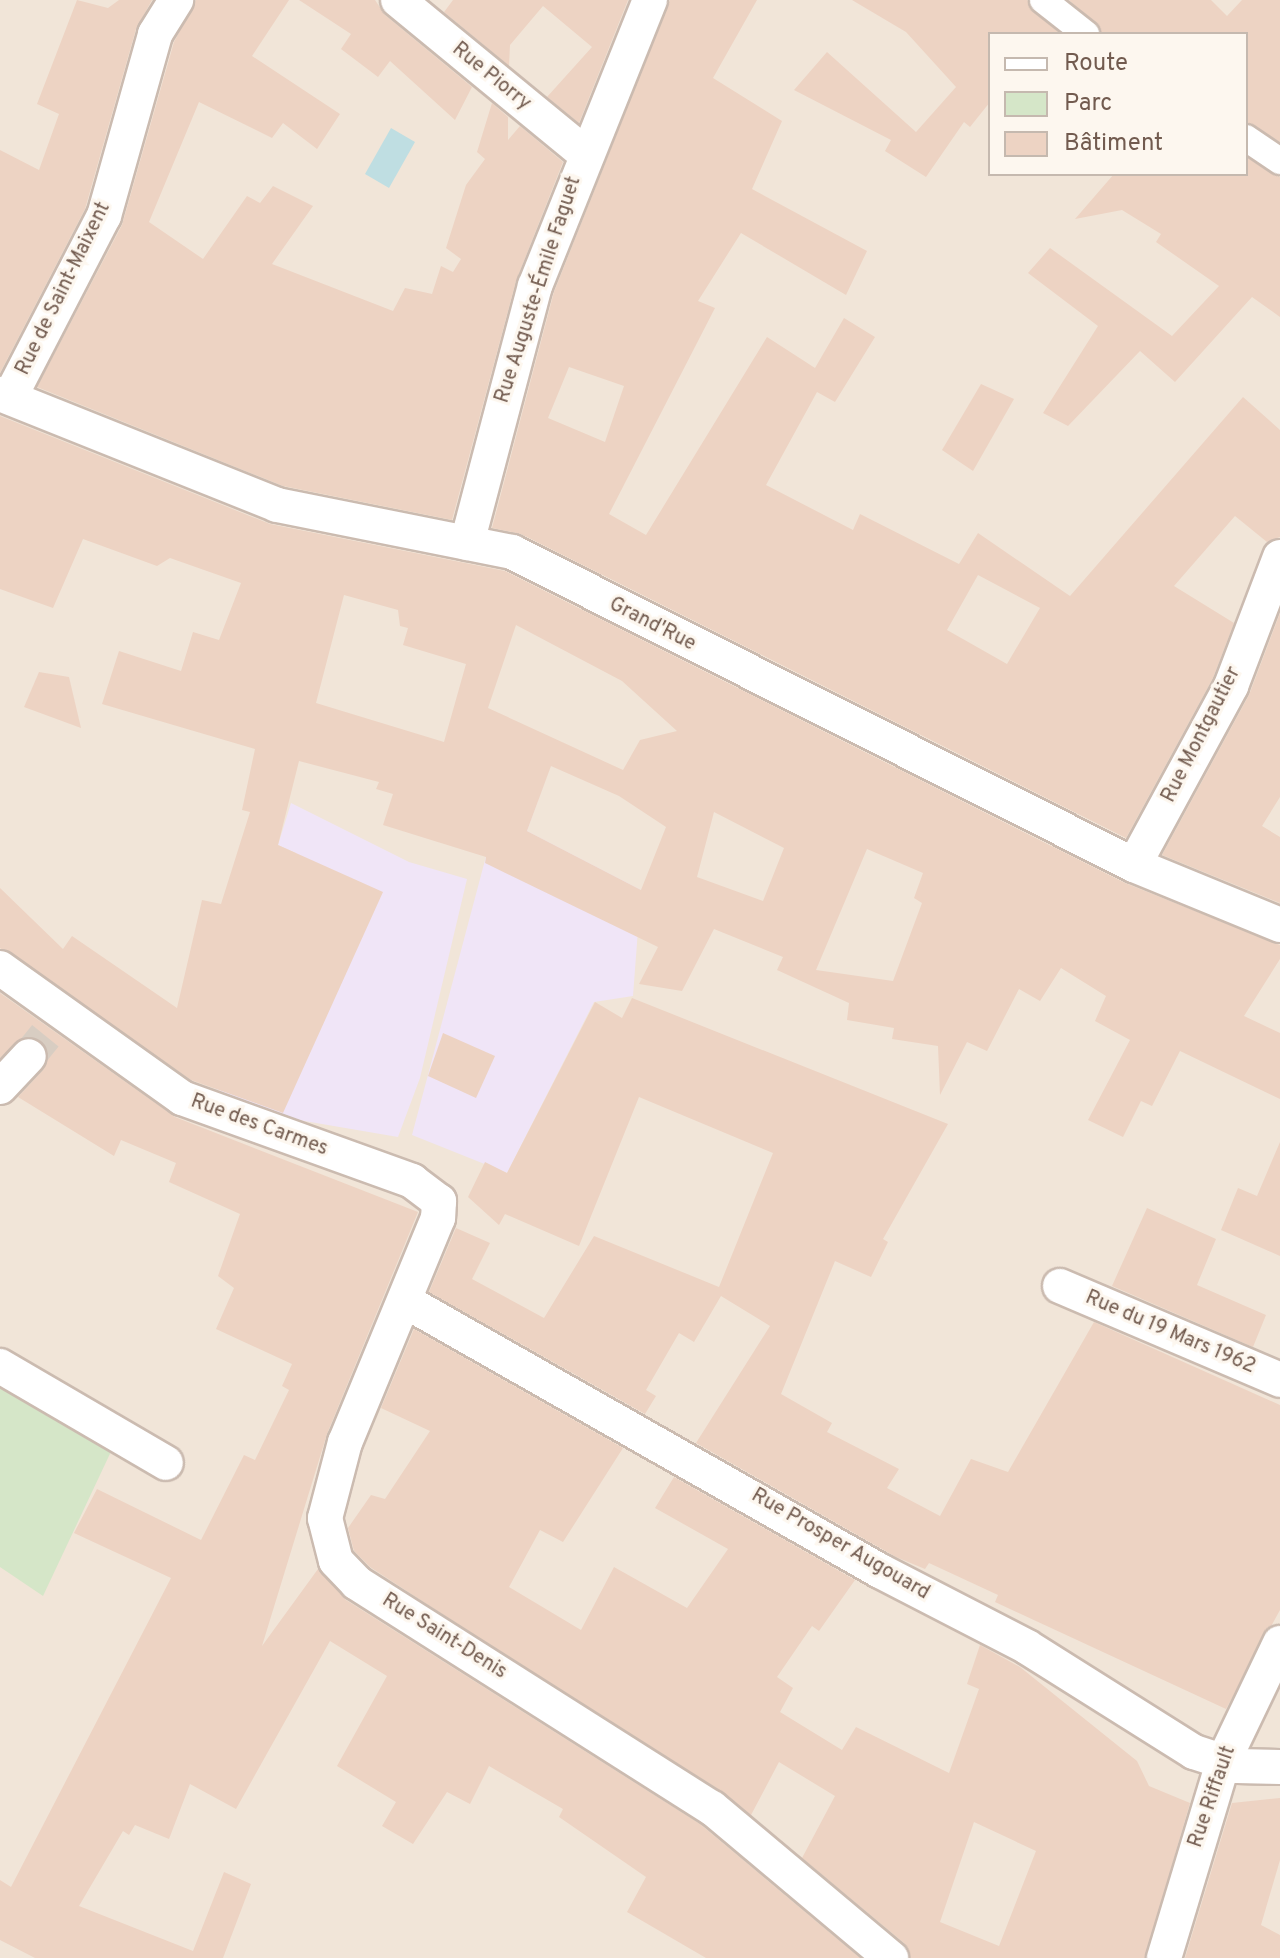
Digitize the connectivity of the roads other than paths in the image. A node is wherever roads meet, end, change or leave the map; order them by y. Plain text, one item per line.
1 (176, 0) edge
2 (398, 0) edge
3 (650, 0) edge
4 (1043, 0) edge
5 (1083, 32) edge
6 (1248, 139) edge
7 (584, 153) junction
8 (1280, 161) edge
9 (5, 396) edge
10 (467, 543) junction
11 (1280, 557) edge
12 (1134, 865) junction
13 (1280, 925) edge
14 (0, 968) edge
15 (29, 1056) tunnel mouth
16 (0, 1087) edge
17 (412, 1181) joint
18 (1060, 1286) dead end
19 (405, 1301) junction
20 (0, 1366) edge
21 (1280, 1380) edge
22 (166, 1463) dead end
23 (1280, 1643) edge
24 (1223, 1762) junction
25 (1280, 1767) edge
26 (891, 1958) edge
27 (1164, 1958) edge

1 - 9 street, Rue de Saint-Maixent
2 - 7 street, Rue Piorry
3 - 7 street, Rue Auguste-Émile Faguet
4 - 5 street
6 - 8 street
7 - 10 street, Rue Auguste-Émile Faguet
9 - 10 street, Grand'Rue
10 - 12 street, Grand'Rue
11 - 12 street, Rue Montgautier
12 - 13 street, Grand'Rue
14 - 17 street, Rue des Carmes
15 - 16 street
17 - 19 street, Rue Saint-Denis
18 - 21 street, Rue du 19 Mars 1962
19 - 24 street, Rue Prosper Augouard
19 - 26 street, Rue Saint-Denis
20 - 22 street
23 - 24 street, Rue Riffault
24 - 25 street, Rue Prosper Augouard
24 - 27 street, Rue Riffault

